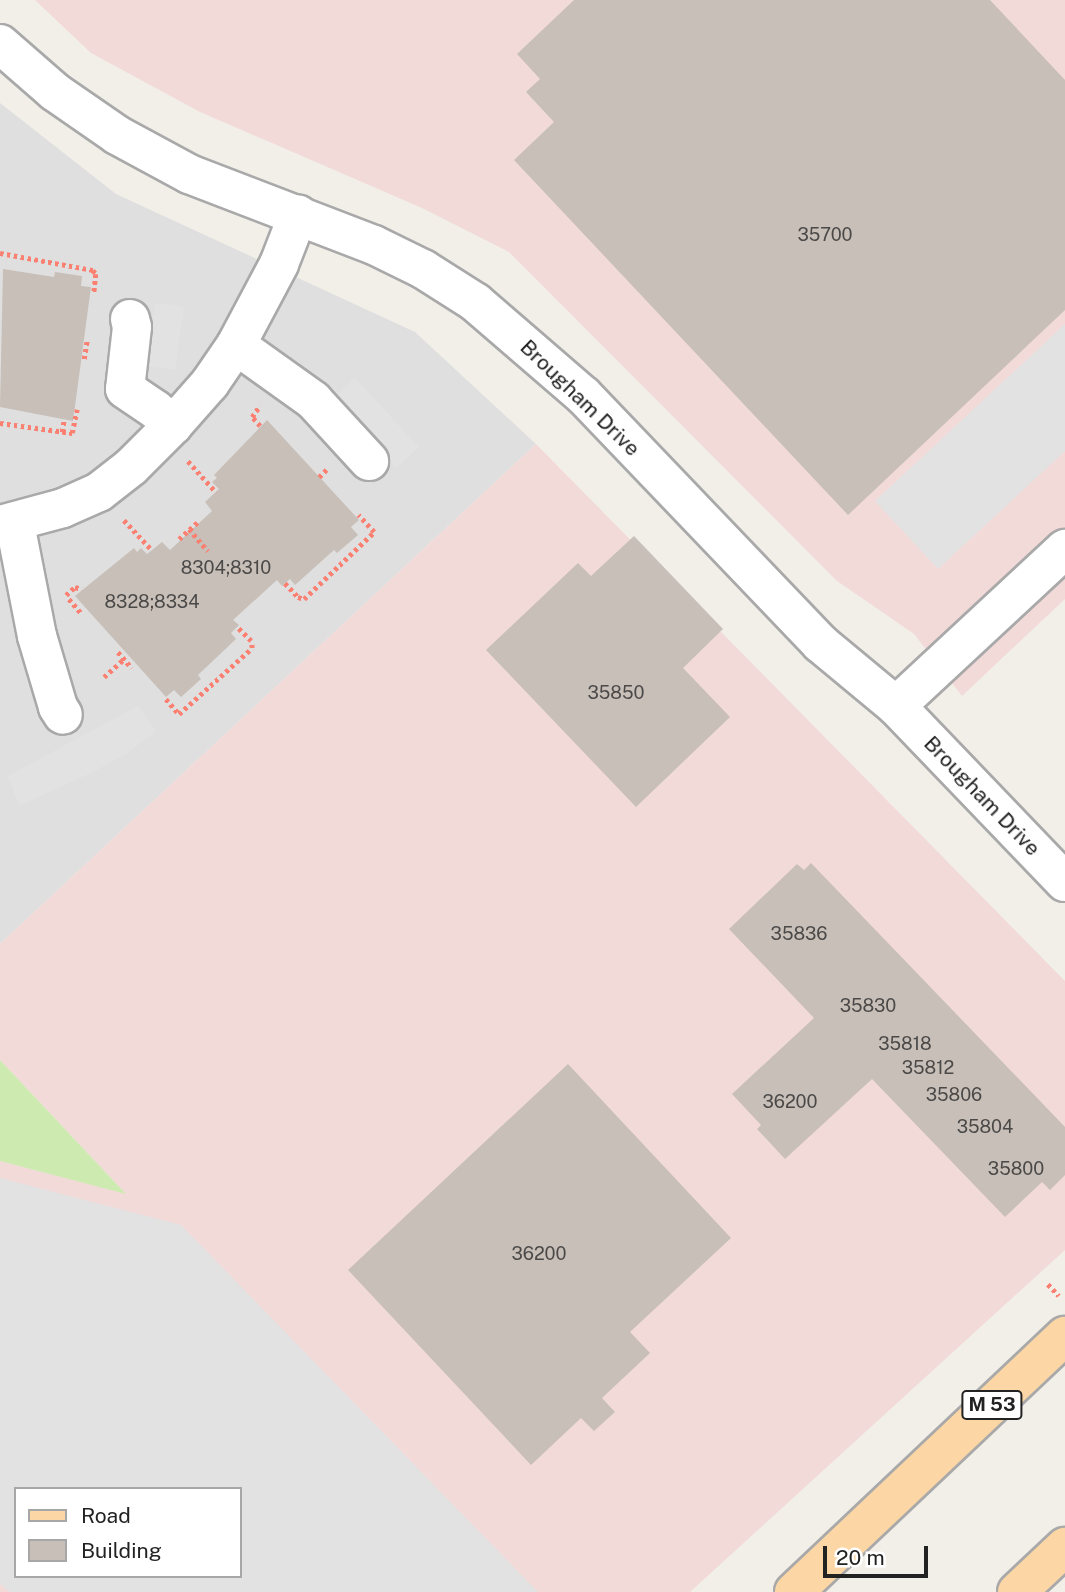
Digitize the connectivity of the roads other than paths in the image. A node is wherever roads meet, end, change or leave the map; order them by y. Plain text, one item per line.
1 (0, 44) edge
2 (298, 215) junction
3 (130, 319) dead end
4 (236, 345) junction
5 (180, 442) junction
6 (369, 461) dead end
7 (8, 524) edge
8 (1065, 549) edge
9 (897, 706) junction
10 (63, 715) dead end
11 (1065, 883) edge
12 (1065, 1336) edge
13 (1065, 1547) edge
14 (794, 1592) edge
15 (1017, 1592) edge

1 - 2 street, Brougham Drive
2 - 4 street
2 - 9 street, Brougham Drive
3 - 5 street
4 - 5 street
4 - 6 street
5 - 7 street
7 - 10 street
8 - 9 street
9 - 11 street, Brougham Drive
12 - 14 main road, M 53
13 - 15 main road

